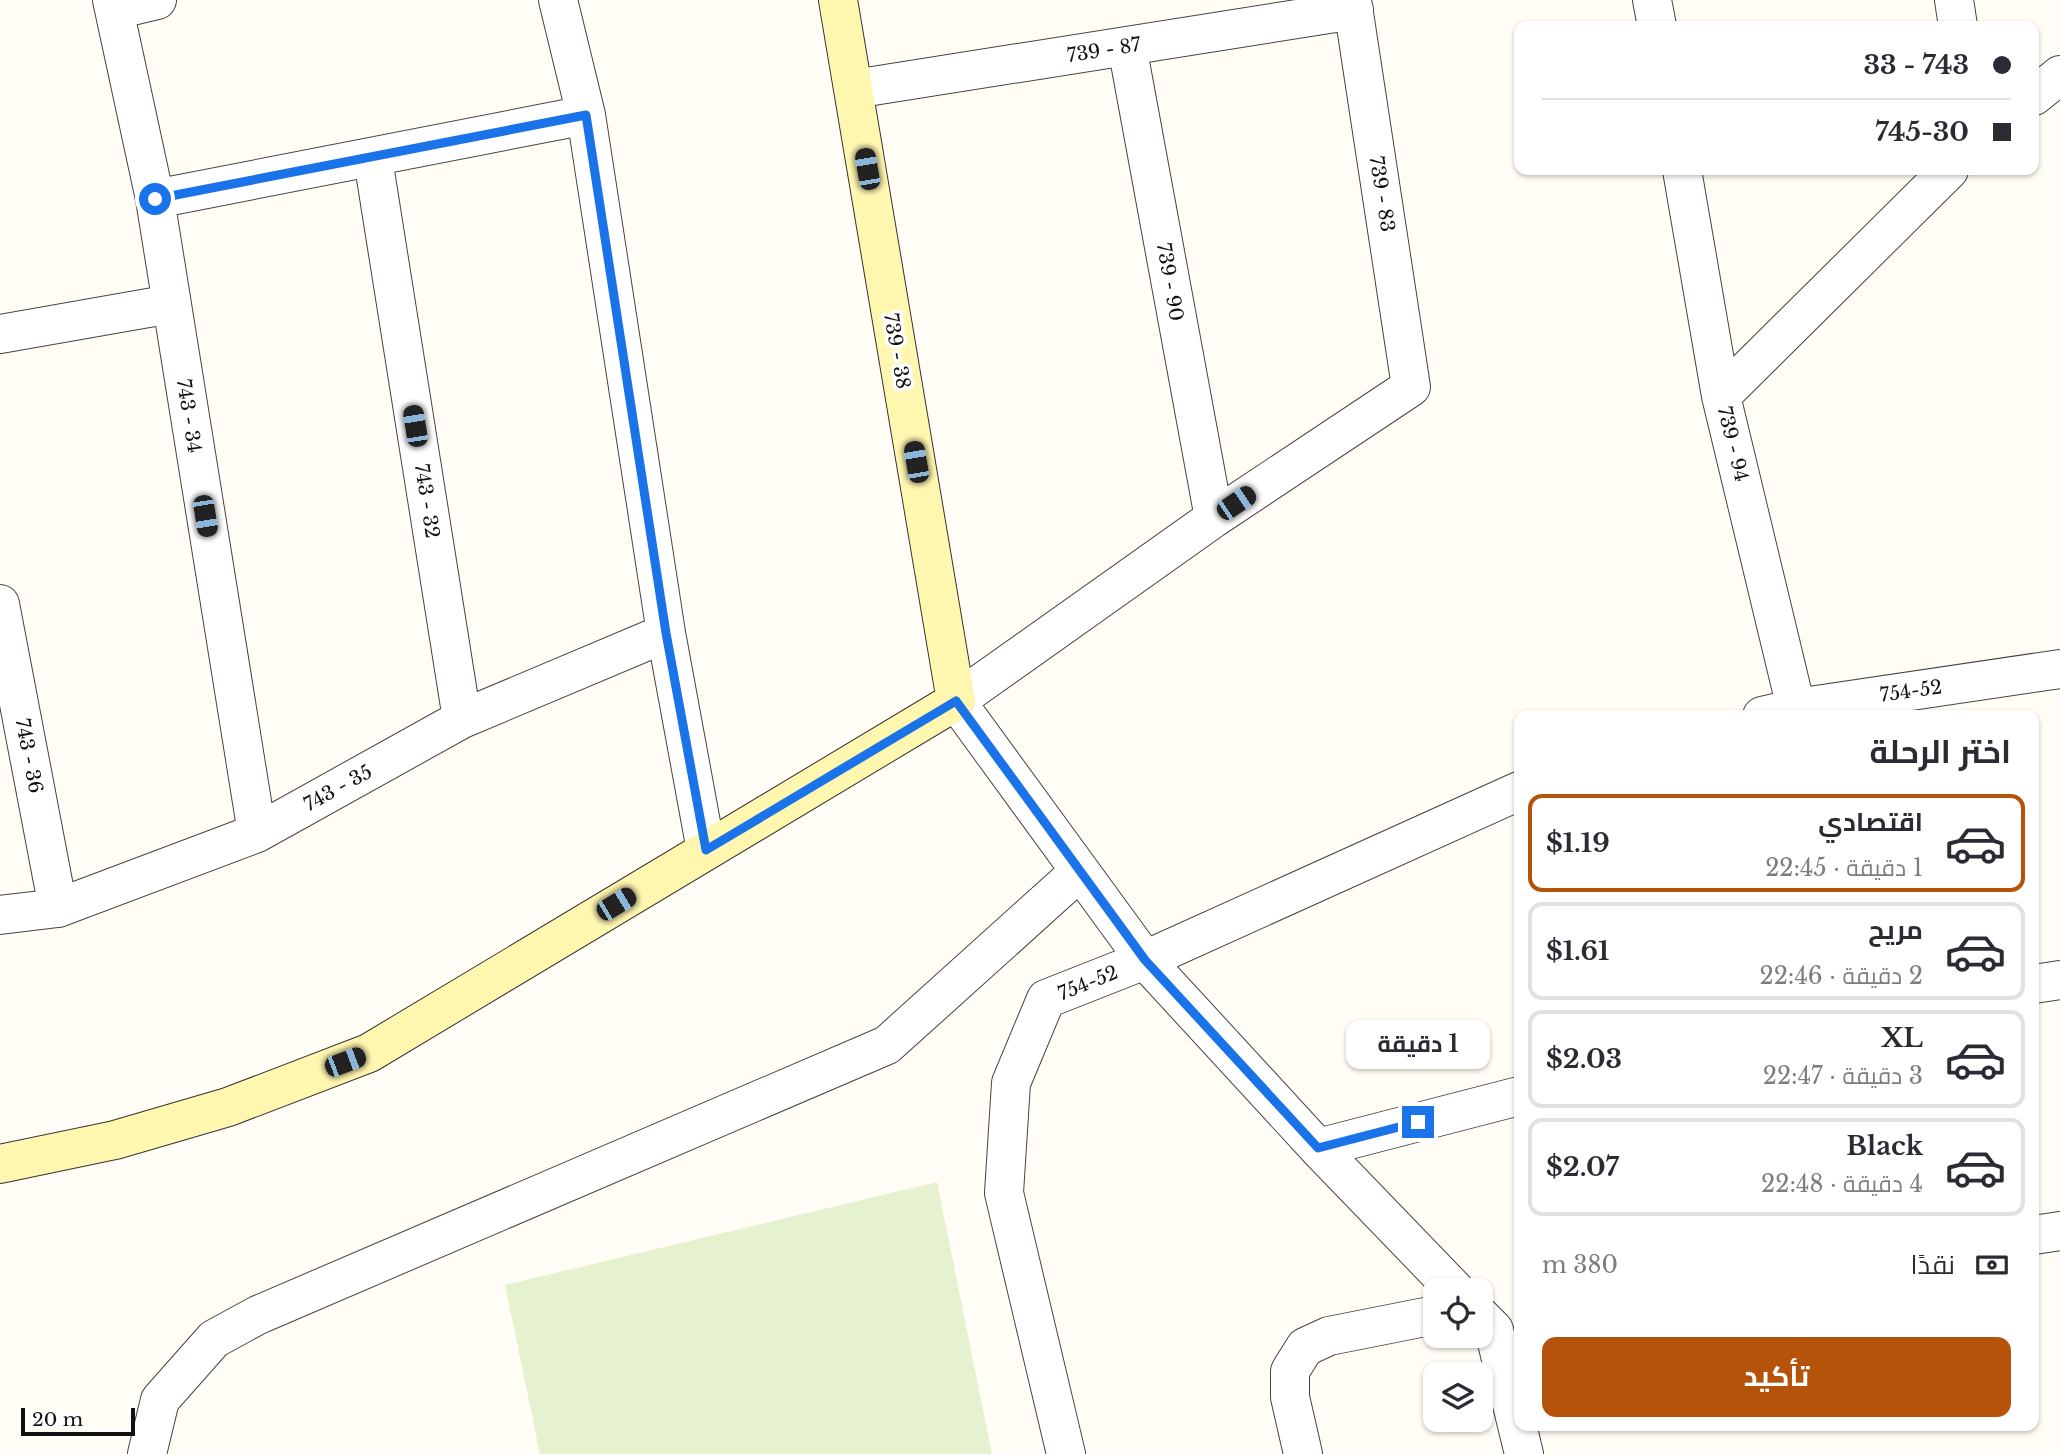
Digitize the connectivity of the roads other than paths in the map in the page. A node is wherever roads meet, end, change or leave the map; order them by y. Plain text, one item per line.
1 (157, 0) edge
2 (558, 0) edge
3 (838, 0) edge
4 (1652, 0) edge
5 (1954, 0) edge
6 (114, 5) edge
7 (1353, 5) edge
8 (1656, 21) edge
9 (1957, 21) edge
10 (1127, 46) junction
11 (2060, 75) edge
12 (853, 89) junction
13 (2039, 92) edge
14 (586, 115) junction
15 (373, 159) junction
16 (1683, 175) edge
17 (1944, 175) edge
18 (155, 199) junction
19 (171, 304) junction
20 (0, 334) edge
21 (1721, 396) junction
22 (1214, 518) junction
23 (0, 604) edge
24 (666, 633) junction
25 (2060, 669) edge
26 (956, 701) junction
27 (1784, 710) edge
28 (1804, 710) edge
29 (462, 719) junction
30 (1514, 793) edge
31 (257, 833) junction
32 (706, 850) junction
33 (1080, 871) junction
34 (58, 908) junction
35 (0, 915) edge
36 (1145, 960) junction
37 (2060, 980) edge
38 (2039, 983) edge
39 (1514, 1097) edge
40 (1318, 1148) junction
41 (0, 1164) edge
42 (2060, 1231) edge
43 (2039, 1234) edge
44 (1443, 1278) edge
45 (1423, 1317) edge
46 (1498, 1324) edge
47 (1514, 1404) edge
48 (1519, 1431) edge
49 (147, 1454) edge
50 (1066, 1454) edge
51 (1303, 1454) edge
52 (1524, 1454) edge

1 - 6 street
2 - 14 street
3 - 12 street, 739 - 38
4 - 8 street
5 - 9 street
6 - 18 street, 743 - 34
7 - 10 street, 739 - 87
7 - 22 street, 739 - 83
10 - 12 street, 739 - 87
10 - 22 street, 739 - 90
11 - 13 street
12 - 26 street, 739 - 38
14 - 15 street
14 - 24 street
15 - 18 street
15 - 29 street, 743 - 32
16 - 21 street, 739 - 94
17 - 21 street
18 - 19 street, 743 - 34
19 - 20 street
19 - 31 street, 743 - 34
21 - 27 street, 739 - 94
22 - 26 street
23 - 34 street, 743 - 36
24 - 29 street, 743 - 35
24 - 32 street
25 - 28 street, 754-52
26 - 32 street
26 - 33 street
29 - 31 street, 743 - 35
30 - 36 street, 754-52
31 - 34 street, 743 - 35
32 - 41 street
33 - 36 street
33 - 49 street
34 - 35 street, 743 - 35
36 - 40 street
36 - 50 street, 754-52
37 - 38 street
39 - 40 street
40 - 44 street
42 - 43 street
45 - 51 street
46 - 47 street
48 - 52 street

